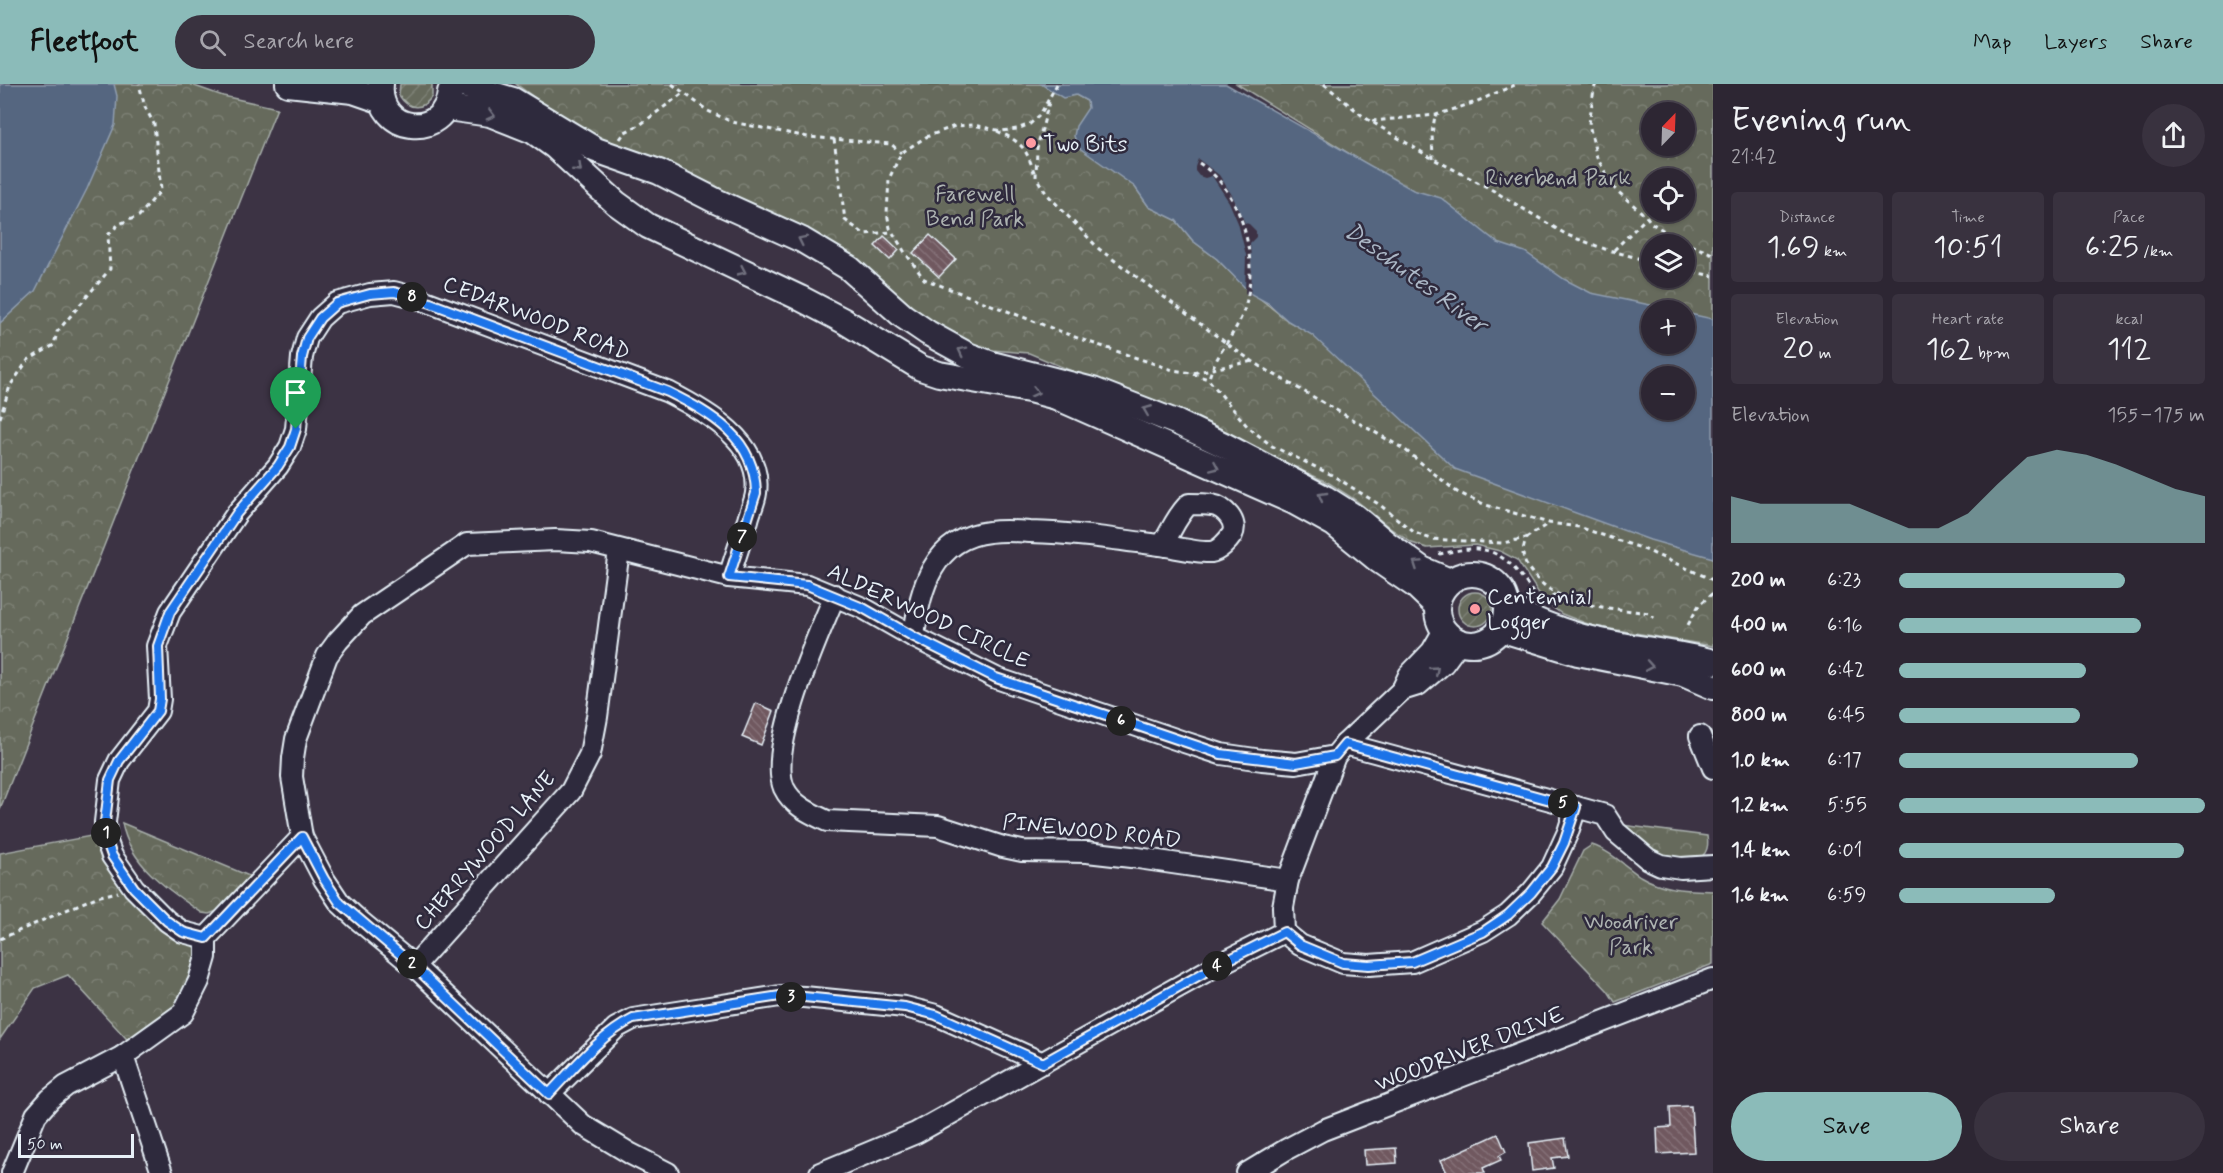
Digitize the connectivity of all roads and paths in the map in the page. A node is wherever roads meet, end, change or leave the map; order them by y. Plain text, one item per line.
1 (139, 84) edge
2 (288, 84) edge
3 (459, 84) edge
4 (672, 84) edge
5 (1057, 84) edge
6 (1324, 84) edge
7 (1517, 84) edge
8 (1596, 84) edge
9 (382, 92) edge
10 (683, 93) junction
11 (448, 96) edge
12 (1048, 102) junction
13 (1436, 116) junction
14 (1371, 121) junction
15 (990, 128) junction
16 (834, 139) junction
17 (618, 142) dead end
18 (902, 153) junction
19 (1432, 159) junction
20 (1199, 163) dead end
21 (1035, 177) junction
22 (1641, 212) edge
23 (1642, 222) edge
24 (1650, 222) edge
25 (893, 232) junction
26 (1614, 250) junction
27 (1713, 254) edge
28 (1641, 259) edge
29 (1695, 272) edge
30 (1713, 276) edge
31 (1226, 343) junction
32 (1252, 362) junction
33 (1212, 368) junction
34 (1192, 373) junction
35 (1208, 379) junction
36 (0, 418) edge
37 (1550, 523) junction
38 (1526, 538) junction
39 (1431, 539) junction
40 (1162, 545) dead end
41 (1429, 548) dead end
42 (619, 550) junction
43 (1435, 555) dead end
44 (729, 577) junction
45 (1713, 580) edge
46 (1450, 581) junction
47 (1713, 593) edge
48 (1555, 594) junction
49 (835, 595) junction
50 (1437, 606) junction
51 (1504, 618) junction
52 (1654, 618) dead end
53 (1688, 625) dead end
54 (1452, 636) junction
55 (914, 637) junction
56 (1713, 662) edge
57 (1713, 687) edge
58 (1700, 736) dead end
59 (1340, 750) junction
60 (1713, 768) edge
61 (1576, 807) junction
62 (302, 837) junction
63 (1713, 866) edge
64 (1288, 880) junction
65 (134, 888) junction
66 (1284, 932) junction
67 (206, 938) junction
68 (0, 939) edge
69 (414, 966) junction
70 (1713, 979) edge
71 (123, 1056) junction
72 (1043, 1063) junction
73 (549, 1094) junction
74 (12, 1173) edge
75 (162, 1173) edge
76 (668, 1173) edge
77 (820, 1173) edge
78 (1247, 1173) edge

1 - 36 path
2 - 9 main road
46 -> 3 main road
4 - 10 path
5 - 12 path
6 - 14 path
7 - 13 path
8 - 22 path
9 - 11 main road
10 - 16 path
10 - 17 path
11 -> 50 main road
12 - 15 path
12 - 21 path
13 - 14 path
13 - 19 path
14 - 19 path
15 - 18 path
15 - 21 path
16 - 18 path
16 - 25 path
18 - 25 path
19 - 26 path
20 - 31 path
21 - 31 path
23 - 26 path
24 - 27 path
25 - 34 path
26 - 28 path
29 - 30 path
31 - 32 path
31 - 33 path
32 - 33 path
32 - 37 path
33 - 34 path
33 - 35 path
34 - 35 path
35 - 39 path
37 - 38 path
37 - 45 path
38 - 39 path
38 - 48 path
39 - 41 path
40 - 55 street
42 - 44 street, ALDERWOOD CIRCLE
42 - 62 street, ALDERWOOD CIRCLE
42 - 69 street, CHERRYWOOD LANE
43 - 48 path
44 - 49 street, ALDERWOOD CIRCLE
44 - 65 street, CEDARWOOD ROAD
46 - 50 main road
46 - 51 main road
47 - 53 path
48 - 52 path
49 - 55 street, ALDERWOOD CIRCLE
49 - 64 street, PINEWOOD ROAD
50 - 54 main road
51 - 54 main road
51 - 56 main road
51 -> 57 main road
54 - 59 street
55 - 59 street, ALDERWOOD CIRCLE
58 - 60 street
59 - 61 street
59 - 64 street
61 - 63 street
61 - 66 street
62 - 67 street
62 - 69 street, ALDERWOOD CIRCLE
64 - 66 street
65 - 67 street, CEDARWOOD ROAD
65 - 68 path
66 - 72 street
67 - 71 street
69 - 73 street, ALDERWOOD CIRCLE
70 - 78 street, WOODRIVER DRIVE
71 - 74 street
71 - 75 street
72 - 73 street
72 - 77 street
73 - 76 street, ALDERWOOD CIRCLE

